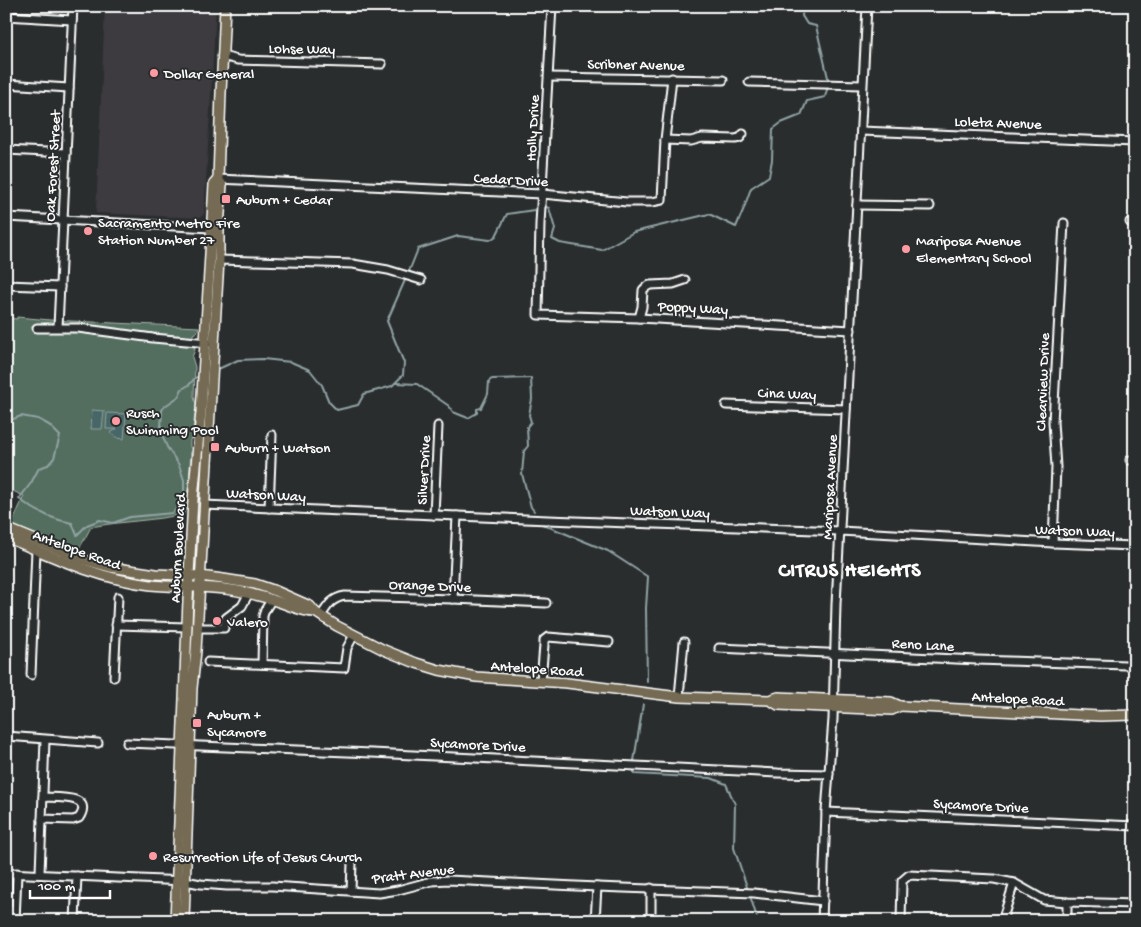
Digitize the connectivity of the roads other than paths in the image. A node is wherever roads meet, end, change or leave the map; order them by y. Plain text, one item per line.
1 (73, 6) edge
2 (225, 6) edge
3 (552, 6) edge
4 (748, 6) edge
5 (867, 6) edge
6 (776, 8) edge
7 (6, 16) edge
8 (72, 20) junction
9 (222, 56) junction
10 (382, 64) dead end
11 (549, 77) junction
12 (672, 78) junction
13 (723, 80) dead end
14 (749, 82) dead end
15 (6, 84) edge
16 (862, 85) junction
17 (69, 88) junction
18 (861, 131) junction
19 (743, 134) dead end
20 (665, 140) junction
21 (1135, 142) edge
22 (6, 150) edge
23 (66, 153) junction
24 (218, 179) junction
25 (542, 194) junction
26 (857, 205) junction
27 (930, 206) dead end
28 (6, 217) edge
29 (63, 219) junction
30 (1064, 222) dead end
31 (211, 228) junction
32 (219, 260) junction
33 (421, 280) dead end
34 (684, 280) dead end
35 (6, 285) edge
36 (60, 287) junction
37 (538, 310) joint
38 (639, 318) junction
39 (58, 327) junction
40 (37, 328) dead end
41 (851, 330) junction
42 (210, 343) junction
43 (726, 405) dead end
44 (846, 409) junction
45 (438, 426) dead end
46 (272, 435) dead end
47 (204, 505) junction
48 (269, 508) junction
49 (434, 515) junction
50 (457, 516) junction
51 (6, 528) edge
52 (840, 531) junction
53 (6, 537) edge
54 (1053, 543) junction
55 (1135, 546) edge
56 (36, 550) junction
57 (189, 575) junction
58 (200, 576) junction
59 (188, 586) junction
60 (199, 587) junction
61 (249, 593) junction
62 (118, 597) dead end
63 (453, 599) junction
64 (272, 600) junction
65 (546, 603) dead end
66 (318, 614) junction
67 (116, 625) junction
68 (187, 627) junction
69 (197, 628) junction
70 (354, 635) junction
71 (609, 642) dead end
72 (684, 642) dead end
73 (719, 648) dead end
74 (835, 653) junction
75 (208, 662) dead end
76 (262, 664) junction
77 (1126, 666) dead end
78 (31, 675) dead end
79 (114, 677) dead end
80 (541, 681) junction
81 (679, 697) junction
82 (834, 704) junction
83 (1135, 715) edge
84 (6, 736) edge
85 (45, 740) junction
86 (98, 743) dead end
87 (127, 743) dead end
88 (186, 745) junction
89 (829, 774) junction
90 (43, 797) junction
91 (826, 812) junction
92 (42, 819) junction
93 (1135, 826) edge
94 (352, 863) dead end
95 (6, 872) edge
96 (18, 873) junction
97 (40, 873) junction
98 (77, 876) junction
99 (181, 881) junction
100 (1014, 883) junction
101 (598, 887) junction
102 (651, 888) junction
103 (350, 891) junction
104 (823, 901) junction
105 (1067, 902) junction
106 (1135, 904) edge
107 (6, 910) edge
108 (15, 911) junction
109 (14, 921) edge
110 (75, 921) edge
111 (175, 921) edge
112 (184, 921) edge
113 (595, 921) edge
114 (651, 921) edge
115 (822, 921) edge
116 (901, 921) edge
117 (1002, 921) edge
118 (1067, 921) edge

1 - 8 street, Oak Forest Street
2 - 9 main road, Auburn Boulevard
3 - 11 street, Holly Drive
4 - 6 street
5 - 16 street, Mariposa Avenue
7 - 8 street
8 - 17 street, Oak Forest Street
9 - 10 street, Lohse Way
9 - 24 main road, Auburn Boulevard
11 - 12 street, Scribner Avenue
11 - 25 street, Holly Drive
12 - 13 street, Scribner Avenue
12 - 20 street
14 - 16 street
15 - 17 street
16 - 18 street, Mariposa Avenue
17 - 23 street, Oak Forest Street
18 - 21 street, Loleta Avenue
18 - 26 street, Mariposa Avenue
19 - 20 street
20 - 25 street, Cedar Drive
22 - 23 street
23 - 29 street, Oak Forest Street
24 - 25 street, Cedar Drive
24 - 31 main road, Auburn Boulevard
24 - 32 main road, Auburn Boulevard
25 - 37 street, Holly Drive
26 - 27 street
26 - 41 street, Mariposa Avenue
28 - 29 street
29 - 31 street
29 - 36 street, Oak Forest Street
30 - 54 street, Clearview Drive
31 - 42 main road, Auburn Boulevard
32 - 33 street
32 - 42 main road, Auburn Boulevard
34 - 38 street
35 - 36 street
36 - 39 street, Oak Forest Street
37 - 38 street, Poppy Way
38 - 41 street, Poppy Way
39 - 40 street
39 - 42 street
41 - 44 street, Mariposa Avenue
42 - 47 main road, Auburn Boulevard
42 - 57 main road, Auburn Boulevard
43 - 44 street, Cina Way
44 - 52 street, Mariposa Avenue
45 - 49 street, Silver Drive
46 - 48 street
47 - 48 street, Watson Way
47 - 58 main road, Auburn Boulevard
48 - 49 street, Watson Way
49 - 50 street, Watson Way
50 - 52 street, Watson Way
50 - 63 street
51 - 57 main road, Antelope Road
52 - 54 street, Watson Way
52 - 74 street, Mariposa Avenue
53 - 56 main road, Antelope Road
54 - 55 street, Watson Way
56 - 59 main road, Antelope Road
56 - 78 street
57 - 58 main road, Antelope Road
57 - 59 main road, Auburn Boulevard
58 - 60 main road, Auburn Boulevard
58 - 66 main road, Antelope Road
59 - 60 main road, Antelope Road
59 - 68 main road, Auburn Boulevard
60 - 61 main road, Antelope Road
60 - 69 main road, Auburn Boulevard
61 - 64 main road, Antelope Road
61 - 69 street
62 - 67 street
63 - 65 street, Orange Drive
63 - 66 street, Orange Drive
64 - 66 main road, Antelope Road
64 - 76 street
66 - 70 main road, Antelope Road
67 - 68 street
67 - 79 street
68 - 88 main road, Auburn Boulevard
69 - 88 main road, Auburn Boulevard
70 - 76 street
70 - 80 main road, Antelope Road
71 - 80 street
72 - 81 street
73 - 74 street, Reno Lane
74 - 77 street, Reno Lane
74 - 82 street, Mariposa Avenue
75 - 76 street
80 - 81 main road, Antelope Road
81 - 82 main road, Antelope Road
82 - 83 main road, Antelope Road
82 - 89 street, Mariposa Avenue
84 - 85 street
85 - 86 street
85 - 90 street
87 - 88 street, Sycamore Drive
88 - 89 street, Sycamore Drive
88 - 99 main road, Auburn Boulevard
89 - 91 street, Mariposa Avenue
90 - 92 street
90 - 92 street
91 - 93 street, Sycamore Drive
91 - 104 street, Mariposa Avenue
92 - 97 street
94 - 103 street
95 - 96 street, Pratt Avenue
96 - 97 street, Pratt Avenue
96 - 108 street
97 - 98 street, Pratt Avenue
98 - 99 street, Pratt Avenue
98 - 110 street
99 - 103 street, Pratt Avenue
99 - 111 main road, Auburn Boulevard
99 - 112 main road, Auburn Boulevard
100 - 105 street
100 - 116 street
100 - 117 street
101 - 102 street, Pratt Avenue
101 - 103 street, Pratt Avenue
101 - 113 street
102 - 104 street, Pratt Avenue
102 - 114 street
104 - 115 street, Mariposa Avenue
105 - 106 street
105 - 118 street
107 - 108 street
108 - 109 street

